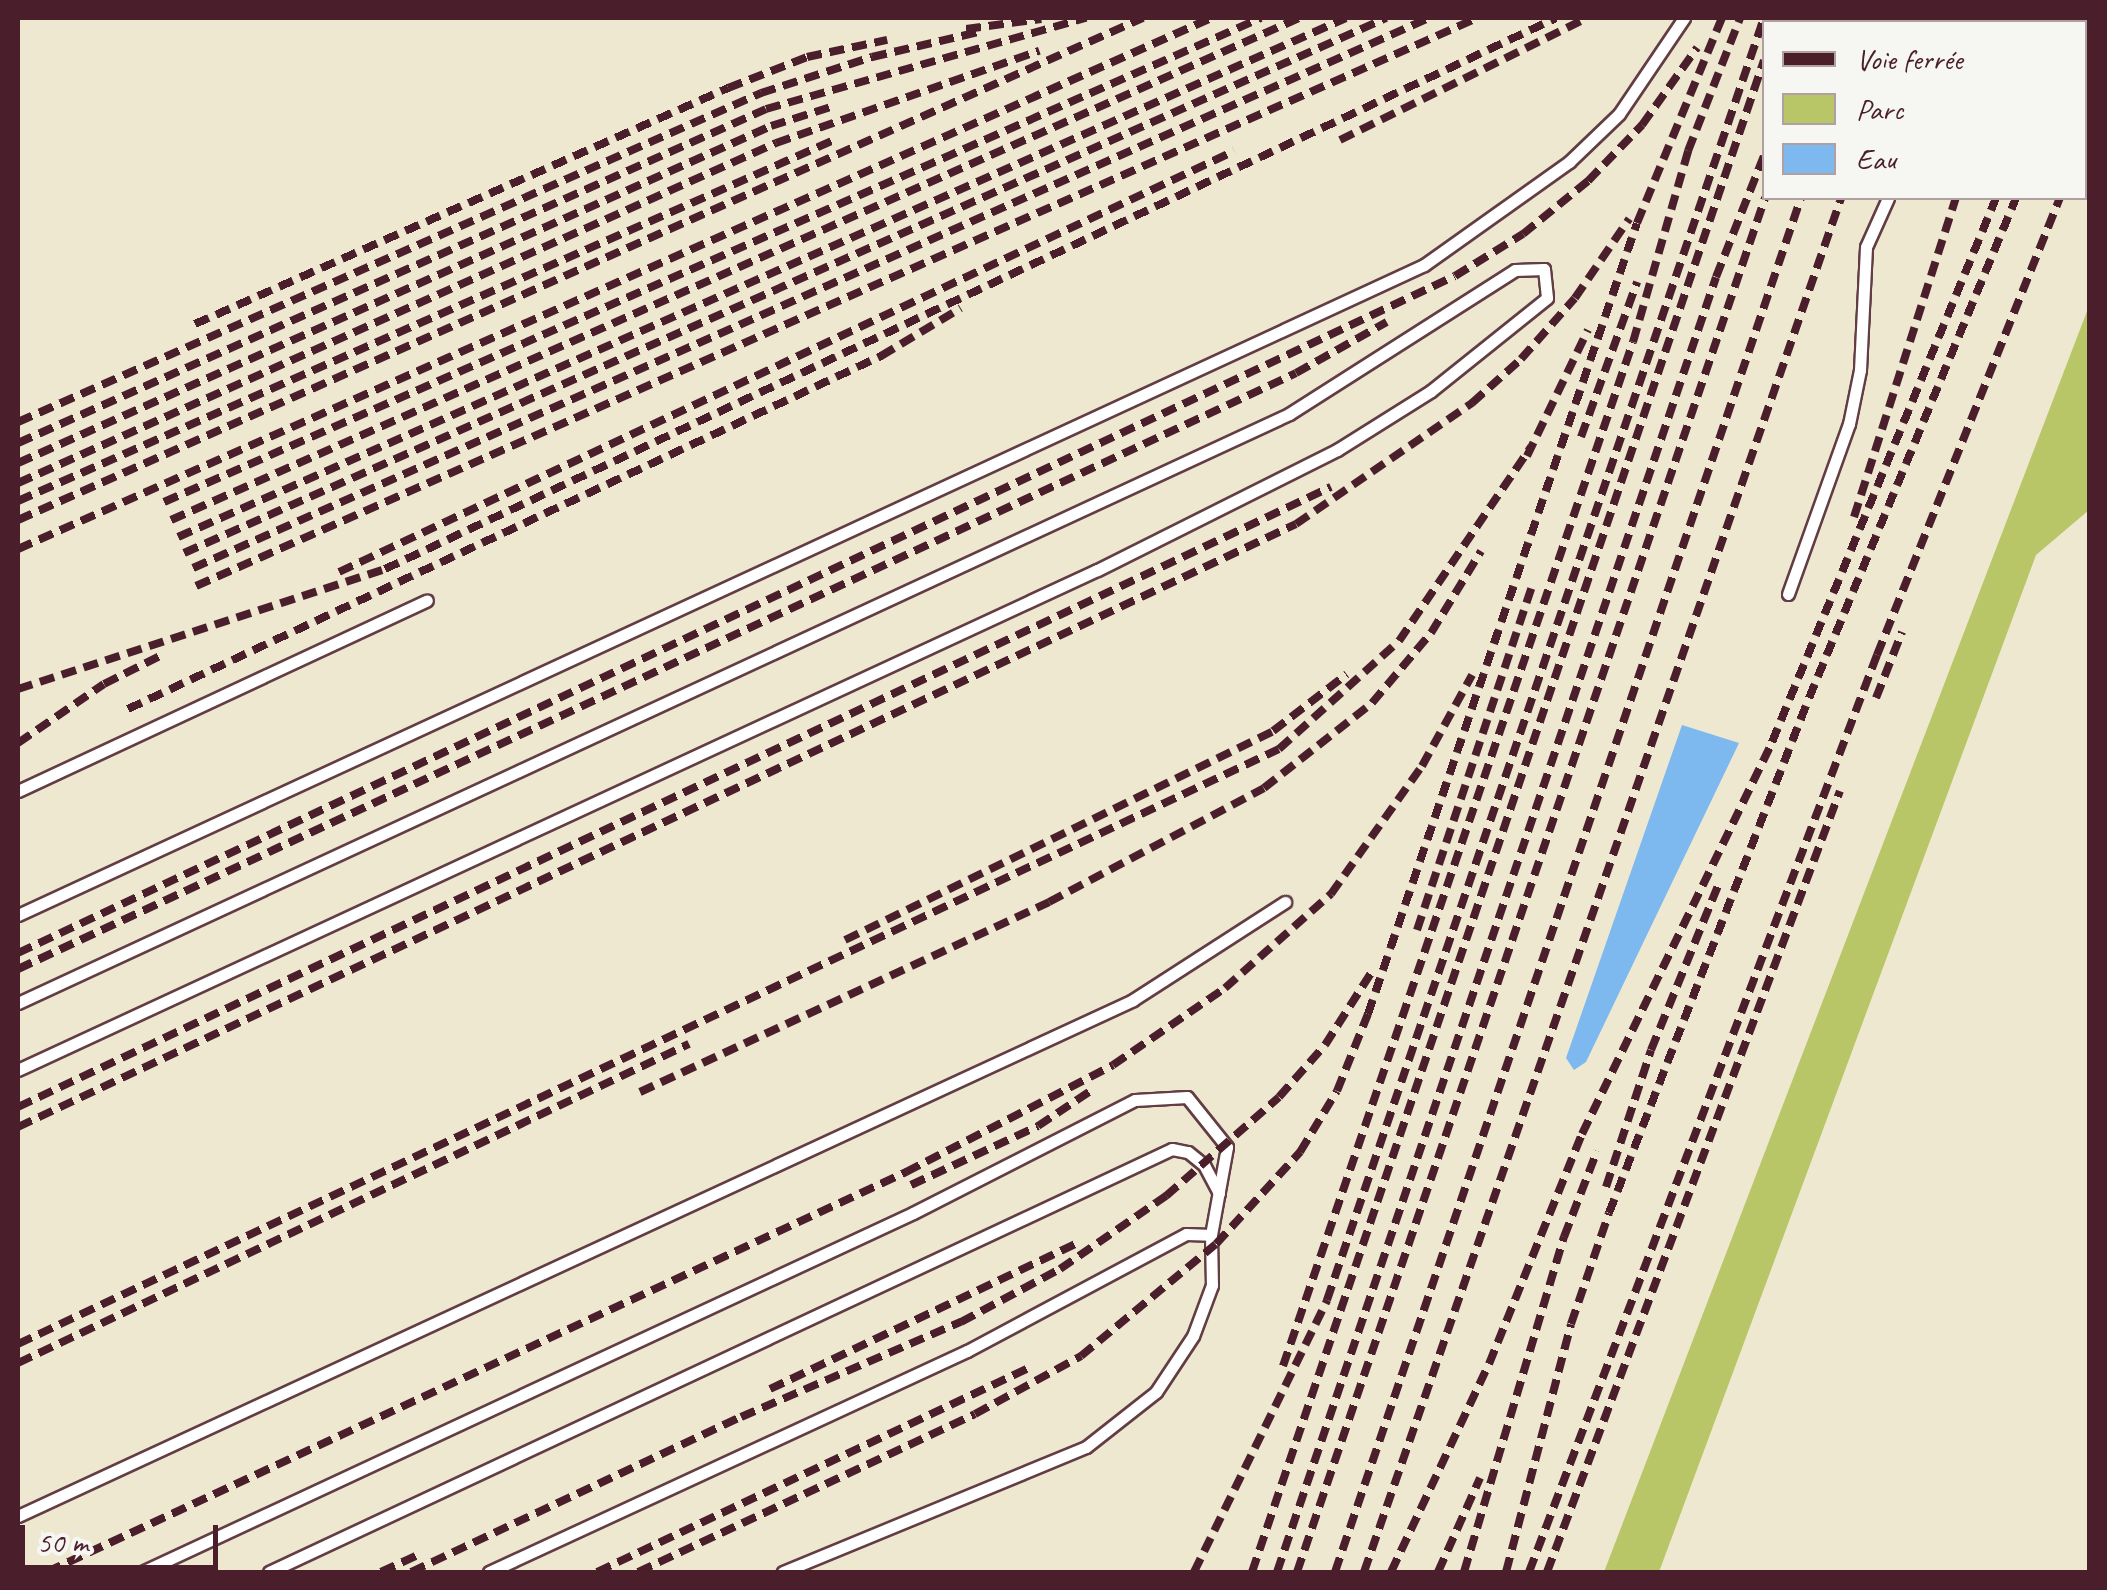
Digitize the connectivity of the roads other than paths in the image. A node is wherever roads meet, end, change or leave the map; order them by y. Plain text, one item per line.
1 (1684, 18) edge
2 (1887, 200) edge
3 (1788, 594) dead end
4 (428, 600) dead end
5 (18, 791) edge
6 (1285, 902) dead end
7 (18, 915) edge
8 (18, 1003) edge
9 (18, 1070) edge
10 (1219, 1193) junction
11 (1211, 1235) junction
12 (18, 1516) edge
13 (142, 1572) edge
14 (269, 1572) edge
15 (489, 1572) edge
16 (783, 1572) edge

1 - 7 lane
2 - 3 lane
4 - 5 lane
6 - 12 lane
8 - 9 lane
10 - 11 lane
10 - 13 lane
10 - 14 lane
11 - 15 lane
11 - 16 lane

